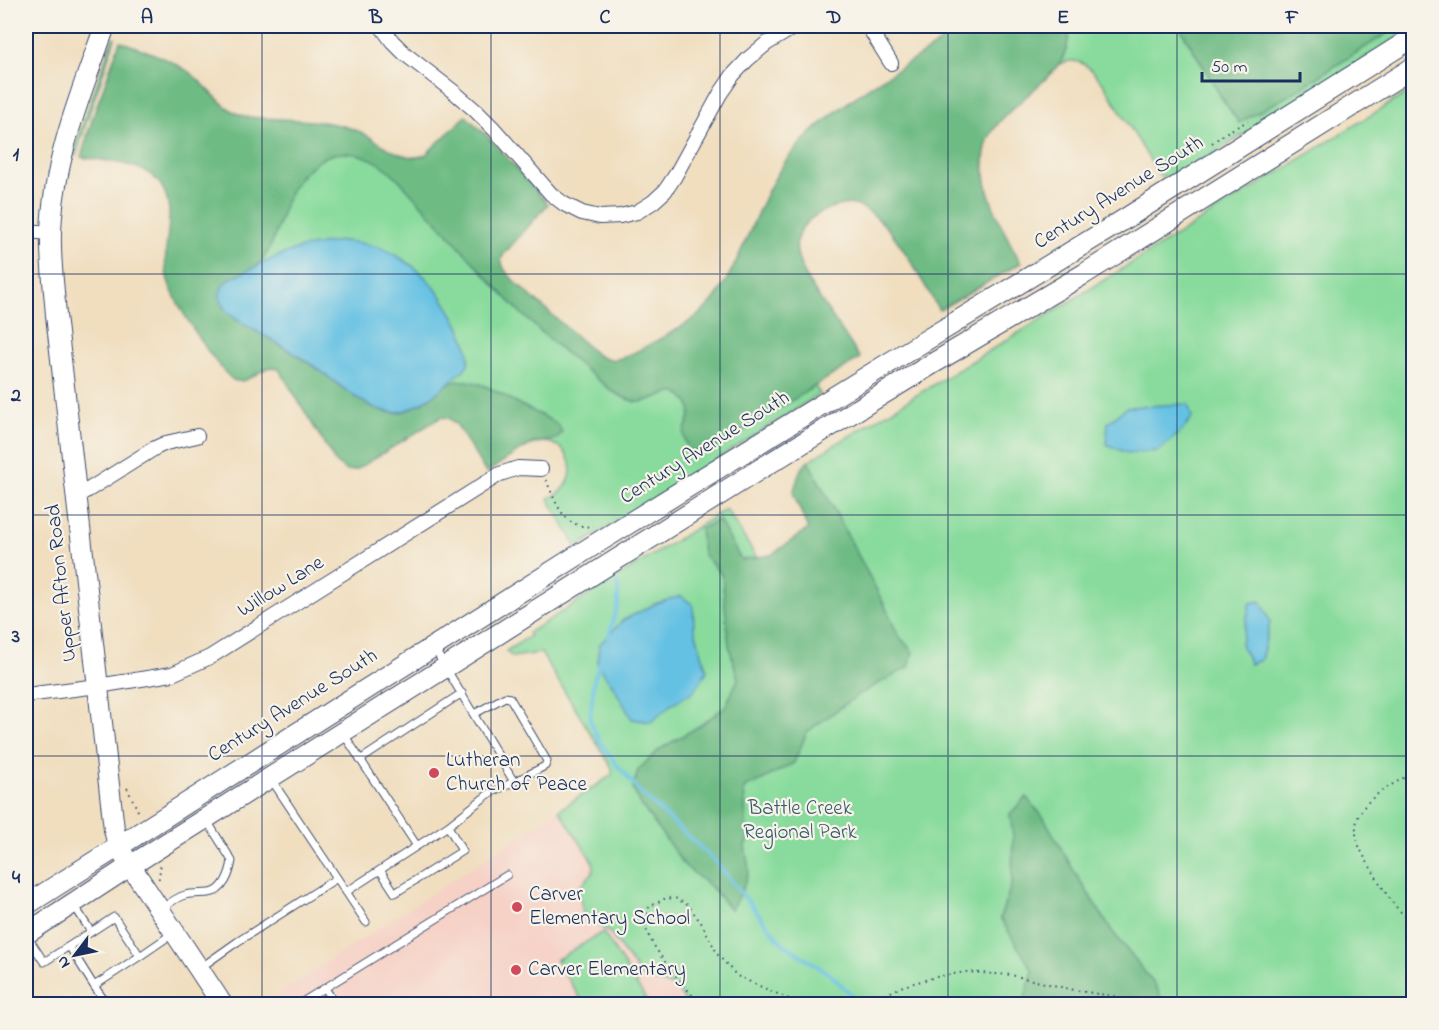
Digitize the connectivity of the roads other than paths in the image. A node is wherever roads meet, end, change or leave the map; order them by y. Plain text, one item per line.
1 (105, 26) edge
2 (381, 26) edge
3 (796, 26) edge
4 (868, 26) edge
5 (1413, 37) edge
6 (891, 63) dead end
7 (1413, 67) edge
8 (26, 231) edge
9 (51, 233) junction
10 (197, 436) dead end
11 (541, 469) road end
12 (76, 495) junction
13 (433, 646) junction
14 (447, 667) junction
15 (98, 686) junction
16 (462, 693) junction
17 (26, 695) edge
18 (474, 714) junction
19 (343, 733) junction
20 (360, 760) junction
21 (270, 779) junction
22 (514, 782) junction
23 (206, 819) junction
24 (448, 826) junction
25 (118, 846) junction
26 (417, 846) junction
27 (130, 866) junction
28 (381, 870) junction
29 (507, 875) dead end
30 (337, 878) junction
31 (346, 892) junction
32 (73, 904) junction
33 (26, 905) edge
34 (159, 910) junction
35 (366, 922) dead end
36 (91, 932) junction
37 (174, 933) junction
38 (26, 934) edge
39 (69, 946) junction
40 (140, 956) junction
41 (198, 970) junction
42 (94, 986) junction
43 (325, 988) junction
44 (107, 1005) edge
45 (222, 1005) edge
46 (299, 1005) edge
47 (335, 1005) edge

1 - 9 main road, Upper Afton Road
2 - 3 street
4 - 6 street
5 - 13 main road, Century Avenue South
7 - 14 main road
8 - 9 street
9 - 12 main road, Upper Afton Road
10 - 12 street
11 - 15 street, Willow Lane
12 - 15 main road, Upper Afton Road
13 - 14 lane
13 - 25 main road, Century Avenue South
14 - 16 lane
14 - 19 main road
15 - 17 street, Willow Lane
15 - 25 main road, Upper Afton Road
16 - 18 lane
16 - 20 lane
18 - 22 lane
18 - 22 lane
19 - 20 lane
19 - 21 main road
20 - 26 lane
21 - 23 main road
21 - 30 lane
22 - 24 lane
23 - 27 main road
23 - 34 lane
24 - 26 lane
24 - 28 lane
25 - 27 main road, Upper Afton Road
25 - 33 main road, Century Avenue South
26 - 28 lane
27 - 32 main road
27 - 34 main road, Upper Afton Road
28 - 31 lane
29 - 43 lane
30 - 31 lane
30 - 41 lane
31 - 35 lane
32 - 36 lane
32 - 38 main road
34 - 37 main road, Upper Afton Road
36 - 39 lane
36 - 40 lane
37 - 40 lane
37 - 41 main road, Upper Afton Road
38 - 39 lane
39 - 42 lane
40 - 42 lane
41 - 45 main road, Upper Afton Road
42 - 44 lane
43 - 46 lane
43 - 47 lane

